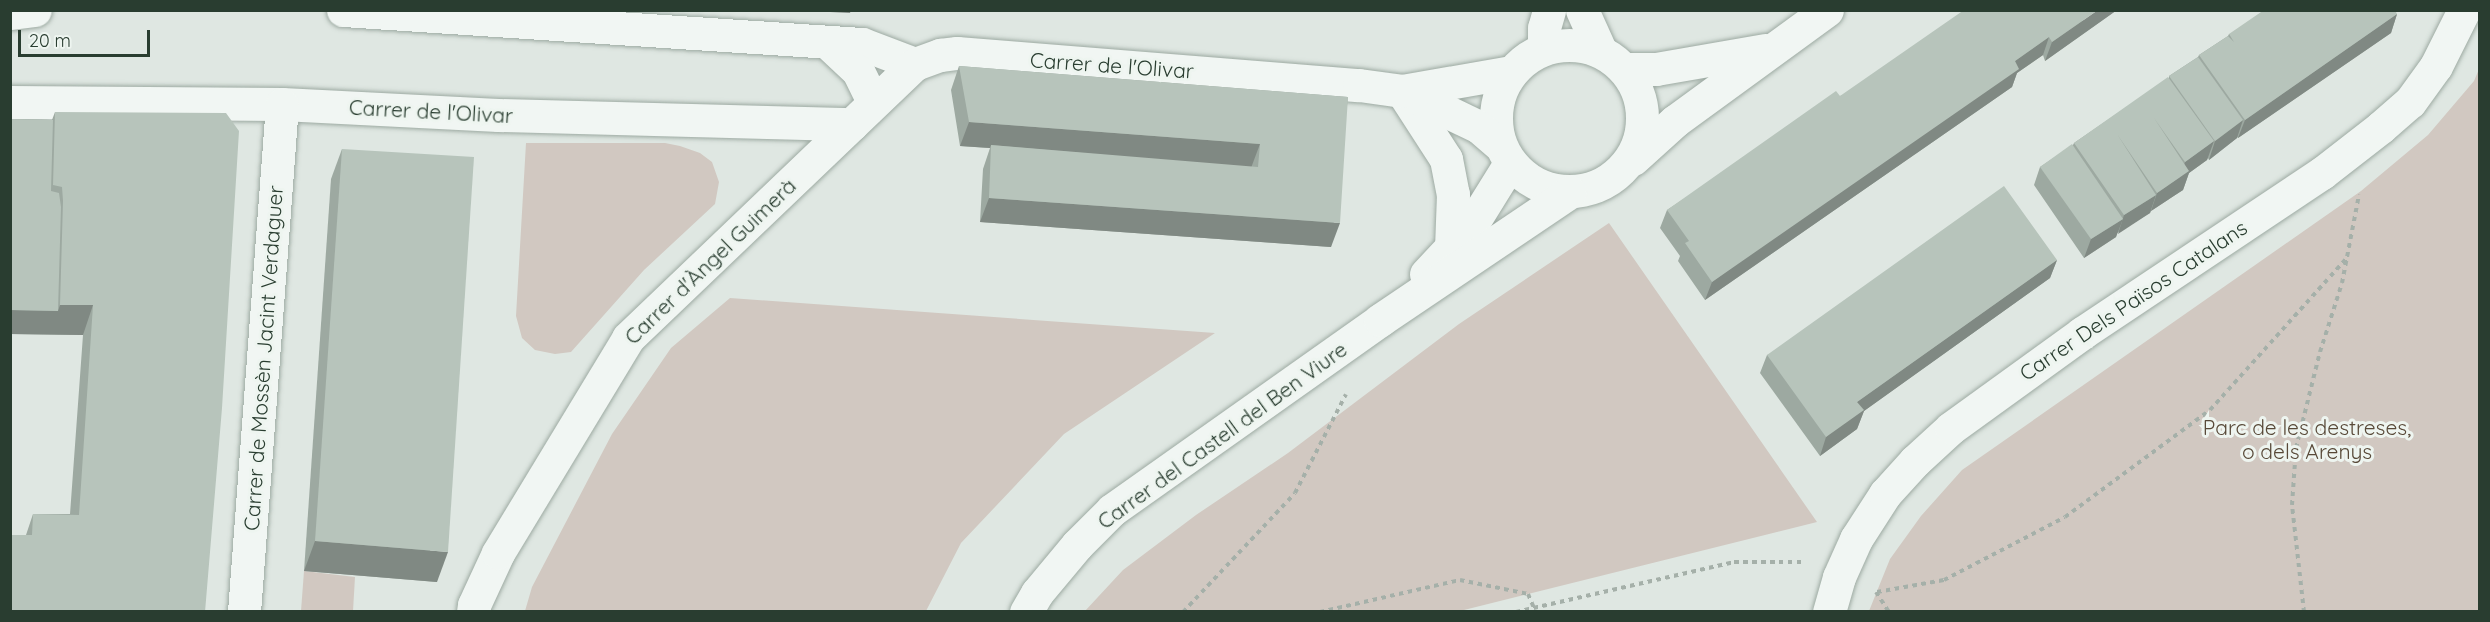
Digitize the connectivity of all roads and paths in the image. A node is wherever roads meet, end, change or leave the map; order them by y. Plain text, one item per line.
1 (35, 10) edge
2 (343, 10) edge
3 (1549, 10) edge
4 (1582, 10) edge
5 (1827, 10) edge
6 (2464, 10) edge
7 (10, 13) edge
8 (827, 42) junction
9 (1544, 48) junction
10 (1770, 50) junction
11 (1613, 60) junction
12 (915, 64) junction
13 (1511, 72) junction
14 (1402, 91) junction
15 (10, 102) edge
16 (282, 104) junction
17 (863, 113) junction
18 (1505, 154) junction
19 (1628, 163) junction
20 (1570, 192) junction
21 (2359, 193) dead end
22 (1451, 248) junction
23 (2346, 258) junction
24 (1380, 320) junction
25 (1348, 391) dead end
26 (1813, 562) dead end
27 (1871, 588) dead end
28 (1877, 592) junction
29 (1534, 608) junction
30 (244, 612) edge
31 (473, 612) edge
32 (1026, 612) edge
33 (1183, 612) edge
34 (1320, 612) edge
35 (1516, 612) edge
36 (1829, 612) edge
37 (1889, 612) edge
38 (2304, 612) edge

1 - 7 street
2 - 8 street
3 - 9 street
4 - 11 street
5 - 10 street
6 - 36 street, Carrer Dels Països Catalans
8 - 12 street
8 - 17 street
9 - 11 street
9 - 13 street
10 - 11 street
10 - 19 street
11 - 19 street
12 - 14 street, Carrer de l'Olivar
12 - 17 street, Carrer d'Àngel Guimerà
13 - 14 street, Carrer de l'Olivar
13 - 18 street
14 - 18 street, Carrer de l'Olivar
14 - 22 street
15 - 16 street, Carrer de l'Olivar
16 - 17 street, Carrer de l'Olivar
16 - 30 street, Carrer de Mossèn Jacint Verdaguer
17 - 31 street, Carrer d'Àngel Guimerà
18 - 20 street
18 - 22 street, Carrer del Castell del Ben Viure
19 - 20 street
20 - 24 street, Carrer del Castell del Ben Viure
21 - 23 path
22 - 24 street, Carrer del Castell del Ben Viure
23 - 28 path
23 - 38 path
24 - 32 street, Carrer del Castell del Ben Viure
25 - 33 path
26 - 29 path
27 - 28 path
28 - 37 path
29 - 34 path
29 - 35 path

